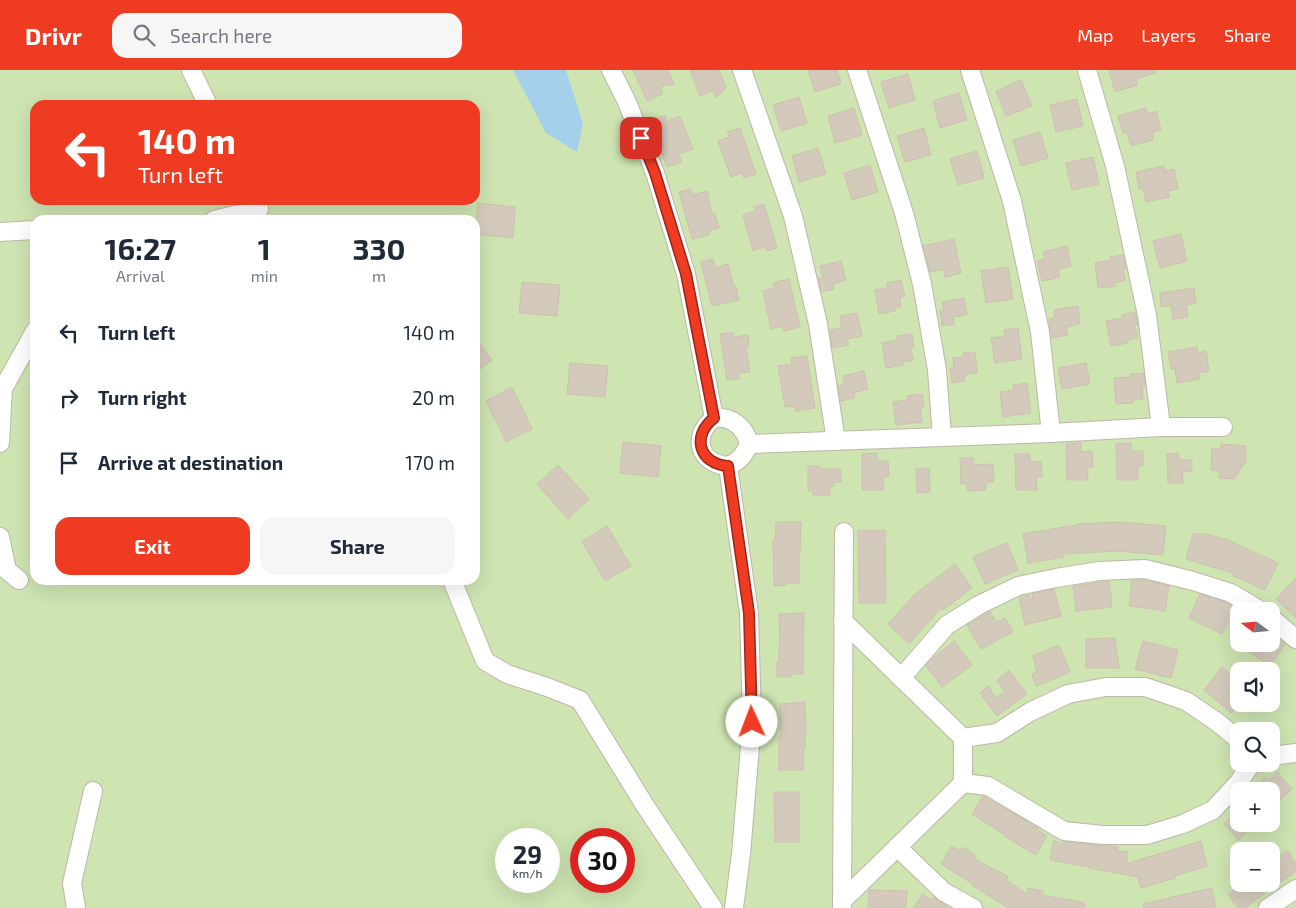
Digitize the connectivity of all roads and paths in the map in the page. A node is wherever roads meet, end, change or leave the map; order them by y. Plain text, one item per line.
1 (191, 70) edge
2 (611, 70) edge
3 (742, 70) edge
4 (857, 70) edge
5 (970, 70) edge
6 (1087, 70) edge
7 (206, 100) edge
8 (260, 210) edge
9 (237, 215) edge
10 (30, 230) edge
11 (0, 232) edge
12 (30, 340) edge
13 (714, 418) junction
14 (1162, 427) junction
15 (1223, 427) dead end
16 (1051, 433) junction
17 (942, 436) junction
18 (836, 441) junction
19 (0, 444) edge
20 (749, 444) junction
21 (728, 466) junction
22 (844, 532) dead end
23 (0, 537) edge
24 (19, 580) dead end
25 (454, 585) edge
26 (1245, 602) edge
27 (843, 621) junction
28 (1280, 626) edge
29 (1296, 639) edge
30 (901, 678) junction
31 (1230, 733) edge
32 (962, 738) junction
33 (1296, 753) edge
34 (1280, 755) edge
35 (1246, 772) edge
36 (963, 783) junction
37 (93, 791) dead end
38 (896, 847) junction
39 (1296, 889) edge
40 (842, 904) edge
41 (76, 908) edge
42 (713, 908) edge
43 (734, 908) edge
44 (973, 908) edge
45 (1268, 908) edge

1 - 7 street
2 - 13 street
3 - 18 street
4 - 17 street
5 - 16 street
6 - 14 street
8 - 9 street
10 - 11 street
12 - 19 street
13 - 20 street
13 - 21 street
14 - 15 street
14 - 16 street
16 - 17 street
17 - 18 street
18 - 20 street
20 - 21 street
21 - 43 street
22 - 27 street
23 - 24 street
25 - 42 street
26 - 30 street
27 - 30 street
27 - 40 street
28 - 29 street
30 - 32 street
31 - 32 street
32 - 36 street
33 - 34 street
35 - 36 street
36 - 38 street
37 - 41 street
38 - 40 street
38 - 44 street
39 - 45 street

